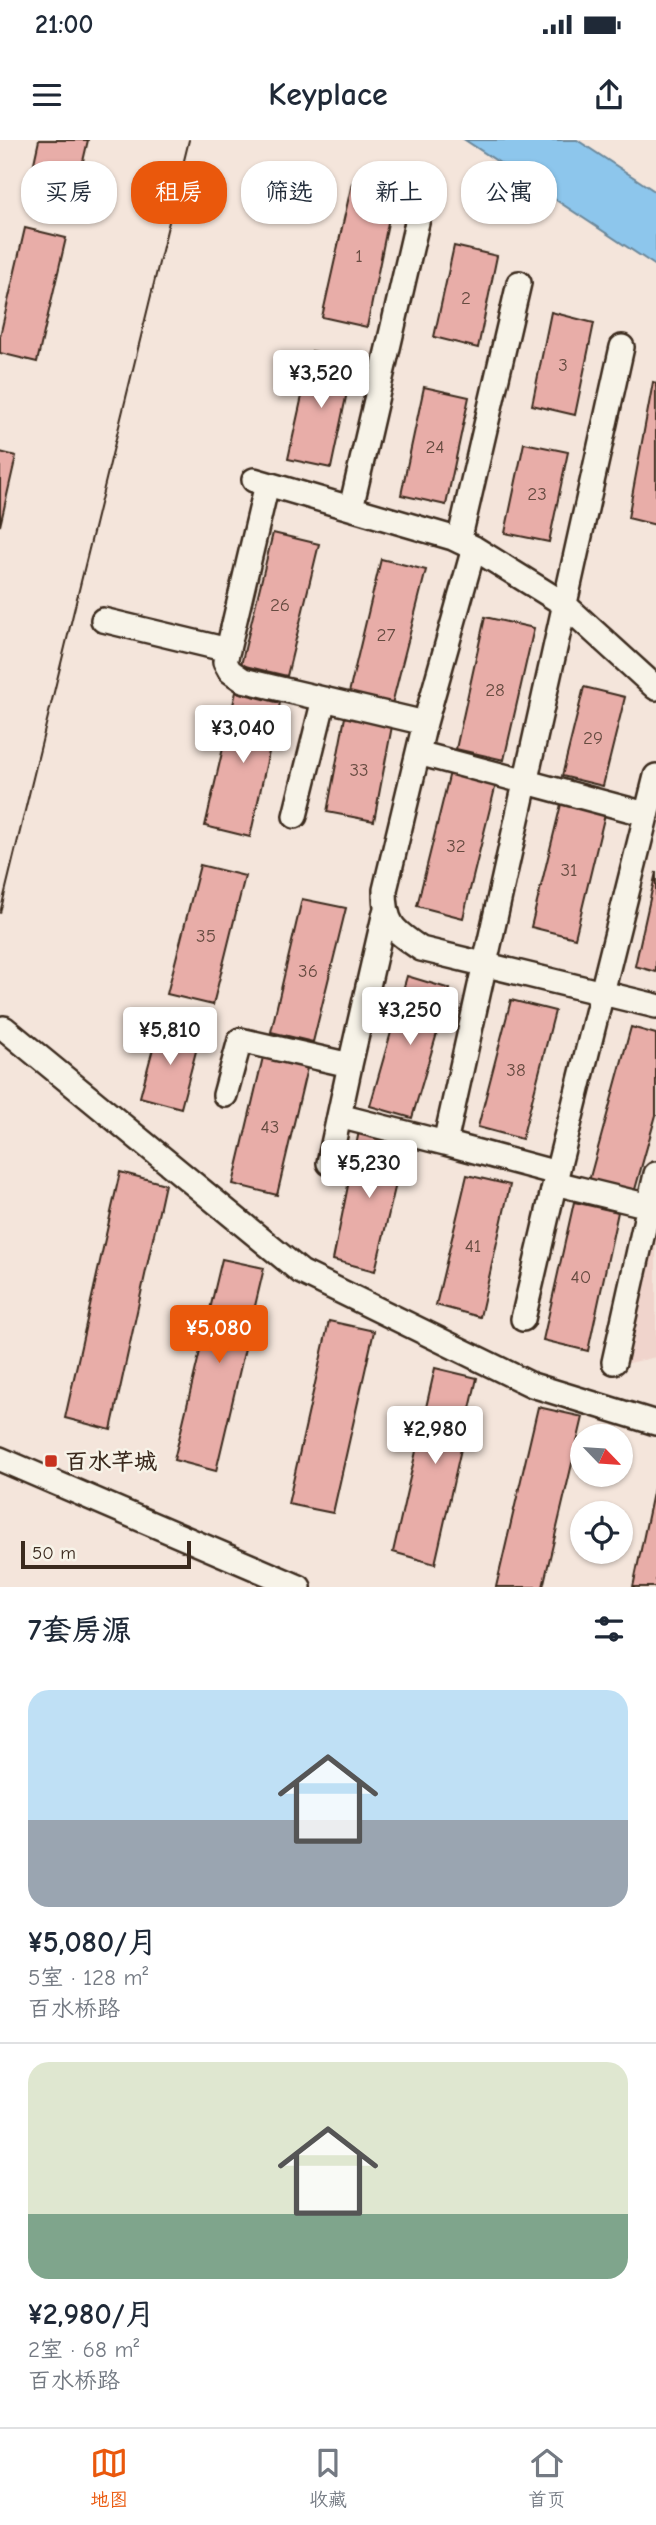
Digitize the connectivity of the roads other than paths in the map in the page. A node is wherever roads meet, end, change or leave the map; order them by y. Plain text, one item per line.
1 (417, 224) edge
2 (519, 284) dead end
3 (622, 347) dead end
4 (351, 509) junction
5 (466, 545) junction
6 (564, 604) junction
7 (103, 620) dead end
8 (228, 650) junction
9 (654, 679) edge
10 (324, 699) junction
11 (425, 723) junction
12 (418, 753) junction
13 (656, 776) edge
14 (524, 781) junction
15 (646, 814) junction
16 (295, 816) dead end
17 (385, 912) junction
18 (484, 964) junction
19 (601, 993) junction
20 (656, 1006) edge
21 (4, 1028) dead end
22 (350, 1065) junction
23 (225, 1095) dead end
24 (339, 1116) junction
25 (445, 1143) junction
26 (329, 1163) dead end
27 (656, 1174) edge
28 (556, 1178) junction
29 (649, 1206) junction
30 (523, 1319) dead end
31 (614, 1362) dead end
32 (656, 1423) edge
33 (0, 1459) edge
34 (299, 1587) edge

1 - 4 street
2 - 5 street
3 - 6 street
4 - 5 street
4 - 8 street
5 - 6 street
5 - 11 street
6 - 9 street
6 - 14 street
7 - 8 street
8 - 10 street
10 - 11 street
10 - 16 street
11 - 12 street
12 - 14 street
12 - 17 street
13 - 15 street
14 - 15 street
14 - 18 street
15 - 19 street
17 - 18 street
17 - 22 street
18 - 19 street
18 - 25 street
19 - 20 street
19 - 28 street
21 - 32 street
22 - 23 street
22 - 24 street
24 - 25 street
24 - 26 street
25 - 28 street
27 - 29 street
28 - 29 street
28 - 30 street
29 - 31 street
33 - 34 street

